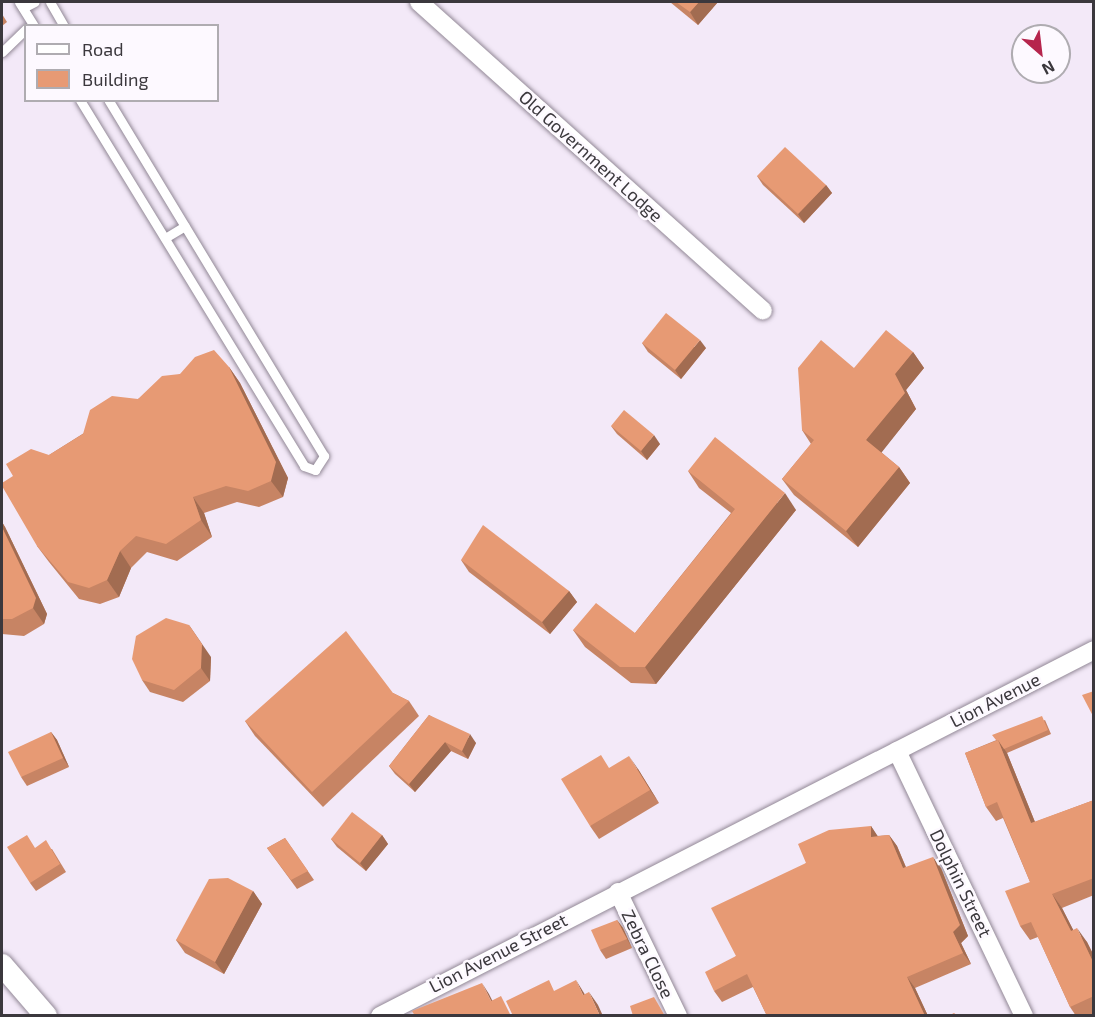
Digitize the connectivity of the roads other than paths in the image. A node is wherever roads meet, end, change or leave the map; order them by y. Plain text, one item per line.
1 (35, 2) edge
2 (50, 2) edge
3 (419, 2) edge
4 (21, 5) edge
5 (29, 24) edge
6 (63, 24) edge
7 (24, 32) edge
8 (2, 52) edge
9 (81, 102) edge
10 (109, 102) edge
11 (185, 226) junction
12 (165, 238) junction
13 (763, 311) dead end
14 (1094, 650) edge
15 (897, 751) junction
16 (618, 892) junction
17 (2, 965) edge
18 (46, 1016) edge
19 (380, 1016) edge
20 (678, 1016) edge
21 (1024, 1016) edge

1 - 4 lane
2 - 6 lane
3 - 13 street, Old Government Lodge
4 - 5 lane
7 - 8 lane
9 - 12 lane
10 - 11 lane
11 - 12 lane
11 - 12 lane
14 - 15 street, Lion Avenue
15 - 16 street, Lion Avenue
15 - 21 street, Dolphin Street
16 - 19 street, Lion Avenue Street
16 - 20 street, Zebra Close
17 - 18 street

